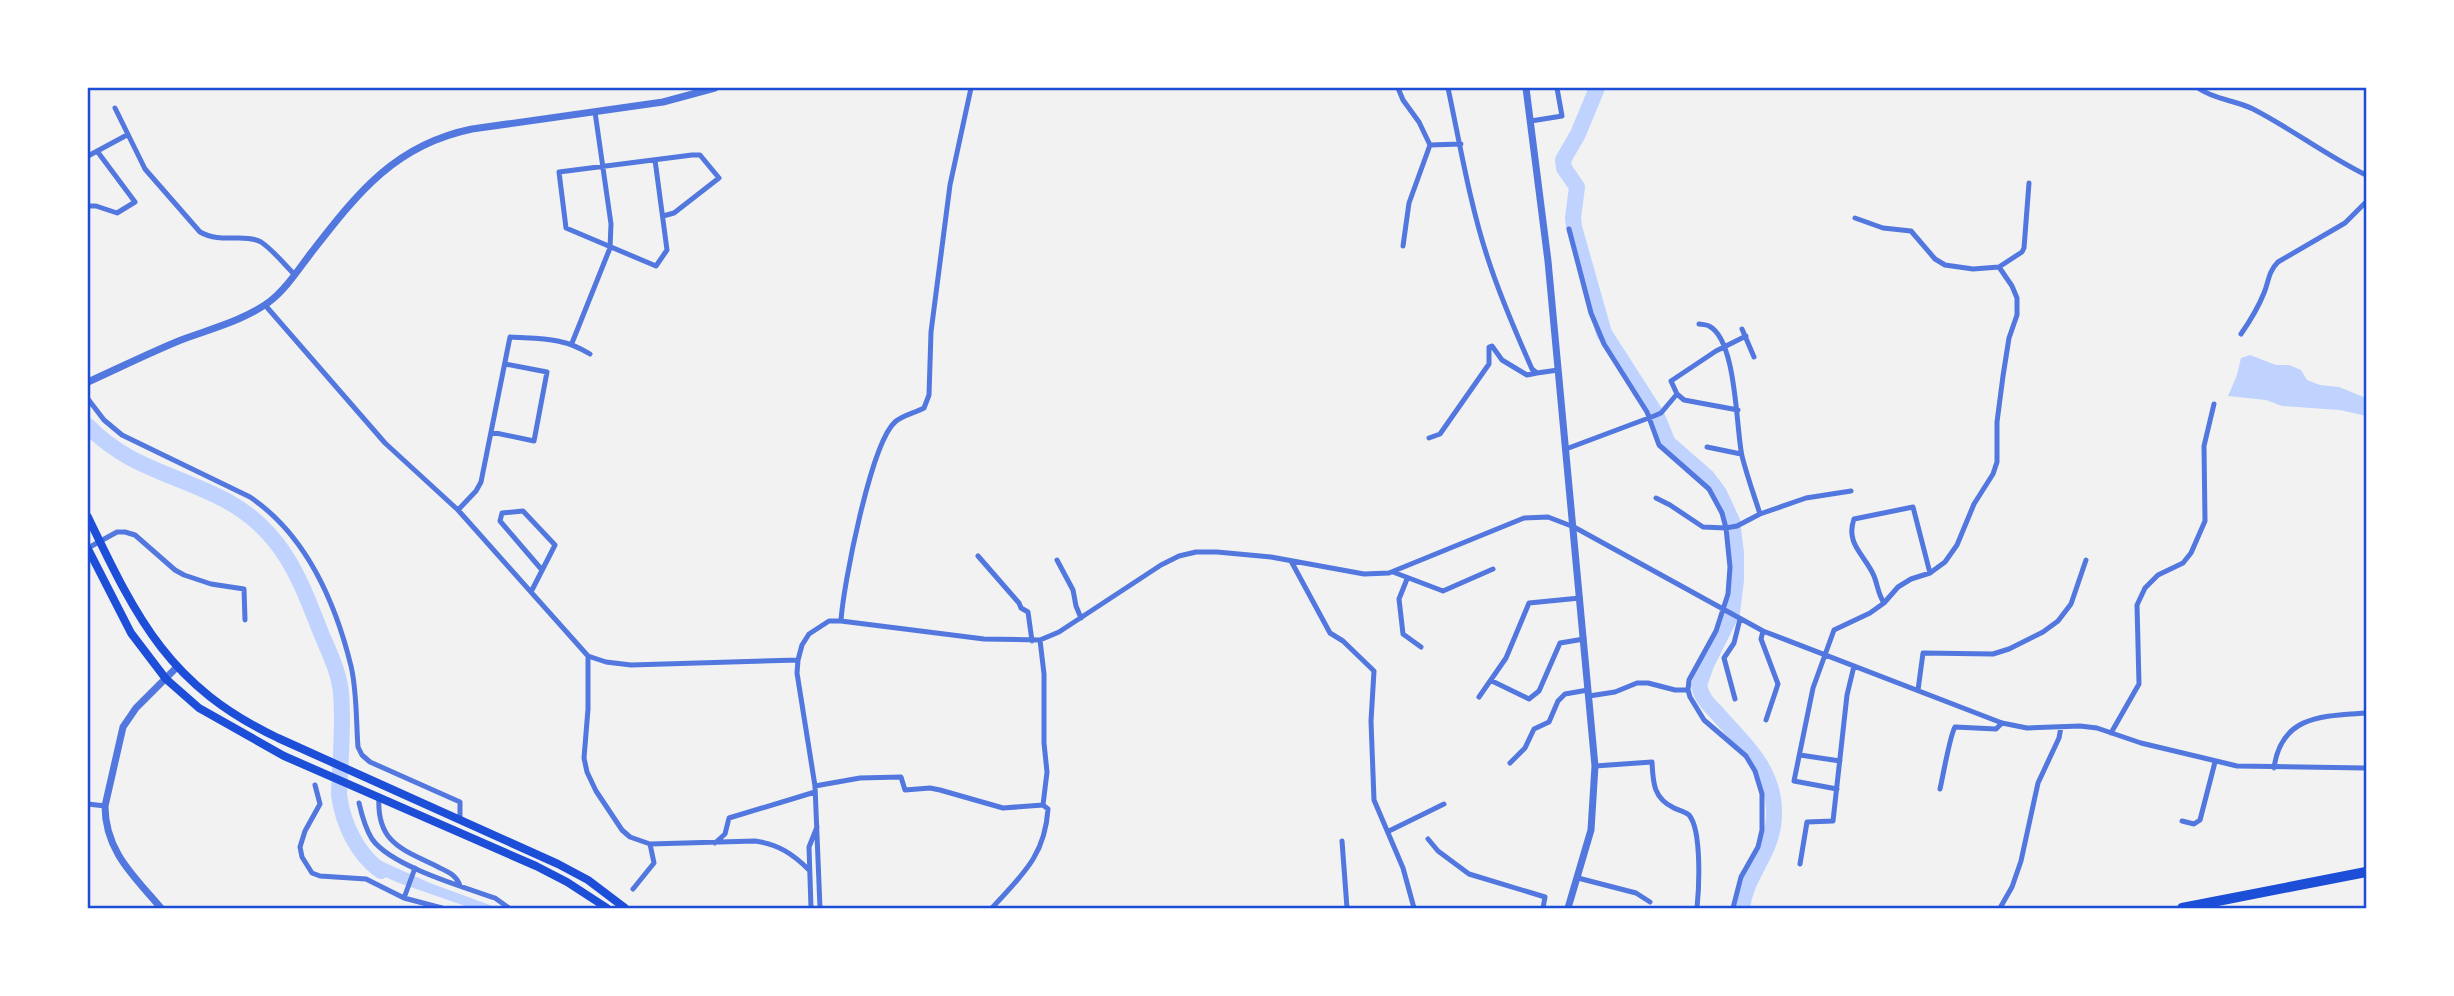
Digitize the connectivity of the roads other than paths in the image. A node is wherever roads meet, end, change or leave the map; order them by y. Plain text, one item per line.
1 (715, 88) edge
2 (971, 88) edge
3 (1398, 88) edge
4 (1448, 88) edge
5 (1526, 88) edge
6 (1557, 88) edge
7 (2198, 88) edge
8 (116, 108) dead end
9 (595, 112) junction
10 (1531, 121) junction
11 (127, 135) junction
12 (1430, 145) junction
13 (1461, 145) junction
14 (97, 151) junction
15 (88, 156) edge
16 (655, 160) junction
17 (603, 166) junction
18 (2367, 175) edge
19 (2029, 183) dead end
20 (2367, 201) edge
21 (88, 206) edge
22 (663, 216) junction
23 (1855, 218) dead end
24 (1569, 229) dead end
25 (1403, 247) dead end
26 (610, 248) junction
27 (1999, 267) junction
28 (294, 274) junction
29 (265, 305) junction
30 (1699, 324) dead end
31 (1742, 328) dead end
32 (2241, 334) dead end
33 (1746, 336) junction
34 (572, 343) junction
35 (1723, 348) junction
36 (590, 354) dead end
37 (1754, 357) dead end
38 (505, 364) junction
39 (1558, 370) junction
40 (1537, 373) junction
41 (88, 382) edge
42 (1677, 394) junction
43 (88, 399) edge
44 (2214, 404) dead end
45 (1738, 410) junction
46 (1652, 417) junction
47 (491, 432) junction
48 (1429, 438) dead end
49 (1707, 447) dead end
50 (1566, 449) junction
51 (1741, 454) junction
52 (1851, 491) dead end
53 (1656, 498) dead end
54 (458, 510) junction
55 (1760, 514) junction
56 (88, 517) edge
57 (1573, 527) junction
58 (1728, 528) junction
59 (100, 542) junction
60 (88, 548) edge
61 (978, 556) dead end
62 (1057, 560) dead end
63 (2086, 560) dead end
64 (1291, 561) junction
65 (1493, 569) dead end
66 (542, 570) junction
67 (1393, 572) junction
68 (1930, 573) junction
69 (1407, 579) junction
70 (531, 592) junction
71 (1580, 598) junction
72 (1884, 603) junction
73 (1724, 611) junction
74 (1081, 618) junction
75 (1739, 618) junction
76 (245, 620) dead end
77 (841, 621) junction
78 (1763, 631) junction
79 (1584, 639) junction
80 (1040, 640) junction
81 (1032, 641) junction
82 (1421, 647) dead end
83 (1824, 655) junction
84 (588, 656) junction
85 (798, 660) junction
86 (1854, 666) junction
87 (177, 667) junction
88 (166, 679) junction
89 (1492, 681) junction
90 (1688, 690) junction
91 (1918, 690) junction
92 (1589, 693) junction
93 (1479, 697) dead end
94 (1735, 699) dead end
95 (2367, 713) edge
96 (1766, 720) dead end
97 (2002, 723) junction
98 (2061, 727) junction
99 (2111, 733) junction
100 (1800, 755) junction
101 (1840, 761) junction
102 (2215, 762) junction
103 (1510, 763) dead end
104 (1595, 766) junction
105 (2274, 768) junction
106 (2367, 768) edge
107 (315, 785) dead end
108 (815, 789) junction
109 (1837, 789) junction
110 (1940, 789) dead end
111 (379, 796) junction
112 (359, 803) dead end
113 (88, 804) edge
114 (1444, 804) dead end
115 (1044, 805) junction
116 (106, 806) junction
117 (460, 819) junction
118 (2182, 821) dead end
119 (817, 827) junction
120 (1389, 831) junction
121 (1428, 839) dead end
122 (1342, 841) dead end
123 (715, 843) junction
124 (650, 844) junction
125 (1800, 864) dead end
126 (414, 869) junction
127 (809, 870) junction
128 (2367, 872) edge
129 (1578, 878) junction
130 (460, 886) junction
131 (633, 889) dead end
132 (405, 896) junction
133 (1650, 902) dead end
134 (161, 908) edge
135 (442, 908) edge
136 (509, 908) edge
137 (607, 908) edge
138 (625, 908) edge
139 (811, 908) edge
140 (820, 908) edge
141 (992, 908) edge
142 (1348, 908) edge
143 (1414, 908) edge
144 (1542, 908) edge
145 (1568, 908) edge
146 (1697, 908) edge
147 (1733, 908) edge
148 (2000, 908) edge
149 (2182, 908) edge

1 - 9 street
2 - 77 street
3 - 12 street
4 - 13 street
5 - 10 street
6 - 10 street
7 - 18 street
8 - 11 street
9 - 17 street
9 - 28 street
10 - 39 street
11 - 14 street
11 - 28 street
12 - 13 street
12 - 25 street
13 - 40 street
14 - 15 street
14 - 21 street
16 - 17 street
16 - 22 street
16 - 22 street
17 - 26 street
17 - 26 street
19 - 27 street
20 - 32 street
22 - 26 street
23 - 27 street
24 - 46 street
26 - 34 street
27 - 68 street
28 - 29 street
29 - 41 street
29 - 54 street
30 - 35 street
31 - 33 street
33 - 35 street
33 - 37 street
34 - 36 street
34 - 38 street
35 - 42 street
35 - 45 street
38 - 47 street
38 - 47 street
39 - 40 street
39 - 50 street
40 - 48 street
42 - 45 street
42 - 46 street
43 - 117 street
44 - 99 street
45 - 51 street
46 - 50 street
46 - 58 street
47 - 54 street
49 - 51 street
50 - 57 street
51 - 55 street
52 - 55 street
53 - 58 street
54 - 70 street
55 - 58 street
56 - 59 main road
57 - 67 street
57 - 71 street
57 - 73 street
58 - 73 street
59 - 60 street
59 - 76 street
59 - 87 main road
60 - 88 main road
61 - 81 street
62 - 74 street
63 - 91 street
64 - 67 street
64 - 74 street
64 - 120 street
65 - 69 street
66 - 66 street
66 - 70 street
67 - 69 street
68 - 72 street
68 - 72 street
69 - 82 street
70 - 84 street
71 - 79 street
71 - 89 street
72 - 83 street
73 - 75 street
73 - 90 street
74 - 80 street
75 - 78 street
75 - 94 street
77 - 81 street
77 - 85 street
78 - 83 street
78 - 96 street
79 - 89 street
79 - 92 street
80 - 81 street
80 - 115 street
83 - 86 street
83 - 100 street
84 - 85 street
84 - 124 street
85 - 108 street
86 - 91 street
86 - 101 street
87 - 88 street
87 - 117 main road
88 - 111 main road
88 - 116 street
89 - 93 street
90 - 92 street
90 - 147 street
91 - 97 street
92 - 103 street
92 - 104 street
95 - 105 street
97 - 98 street
97 - 110 street
98 - 99 street
98 - 148 street
99 - 102 street
100 - 101 street
100 - 109 street
101 - 109 street
102 - 105 street
102 - 118 street
104 - 129 street
104 - 146 street
105 - 106 street
107 - 132 street
108 - 115 street
108 - 119 street
108 - 123 street
109 - 125 street
111 - 130 street
111 - 137 main road
112 - 126 street
113 - 116 street
114 - 120 street
115 - 141 street
116 - 134 street
117 - 138 main road
119 - 127 street
119 - 140 street
120 - 143 street
121 - 144 street
122 - 142 street
123 - 124 street
123 - 127 street
124 - 131 street
126 - 130 street
126 - 132 street
127 - 139 street
128 - 149 highway
129 - 133 street
129 - 145 street
130 - 136 street
132 - 135 street

